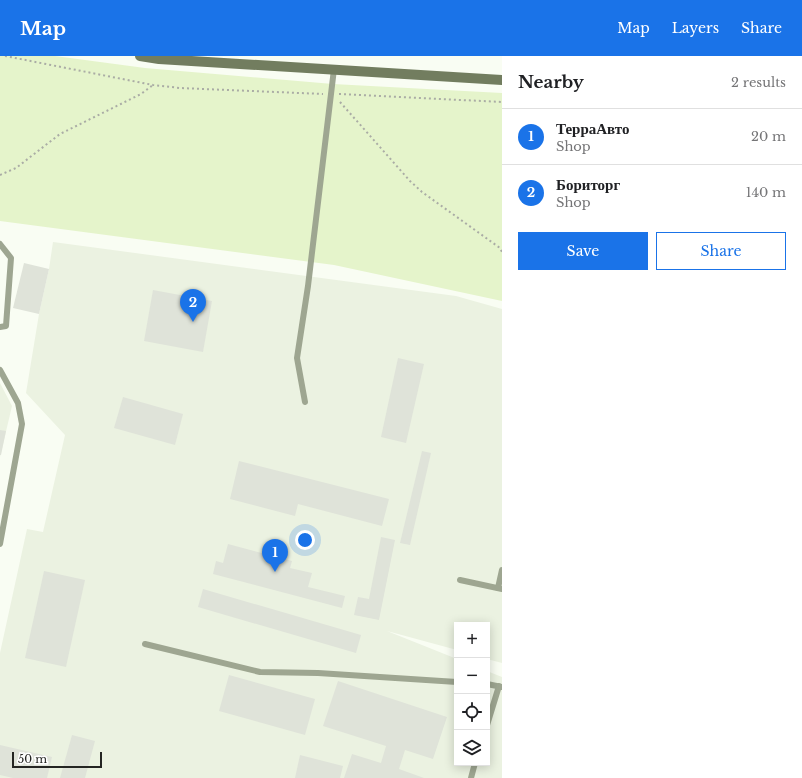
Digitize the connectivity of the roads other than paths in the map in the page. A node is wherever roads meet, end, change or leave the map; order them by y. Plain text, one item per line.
1 (140, 56) edge
2 (334, 69) junction
3 (502, 80) edge
4 (0, 244) edge
5 (0, 327) edge
6 (0, 370) edge
7 (305, 402) dead end
8 (0, 502) edge
9 (8, 504) junction
10 (0, 544) edge
11 (502, 570) edge
12 (460, 580) dead end
13 (500, 589) edge
14 (145, 644) dead end
15 (454, 682) edge
16 (490, 684) edge
17 (501, 686) edge
18 (490, 717) edge
19 (474, 766) edge
20 (471, 778) edge

1 - 2 main road
2 - 3 main road
2 - 7 lane
4 - 5 lane
6 - 9 lane
8 - 9 lane
9 - 10 lane
11 - 13 lane
12 - 13 lane
14 - 15 lane
16 - 17 lane
17 - 18 lane
19 - 20 lane

